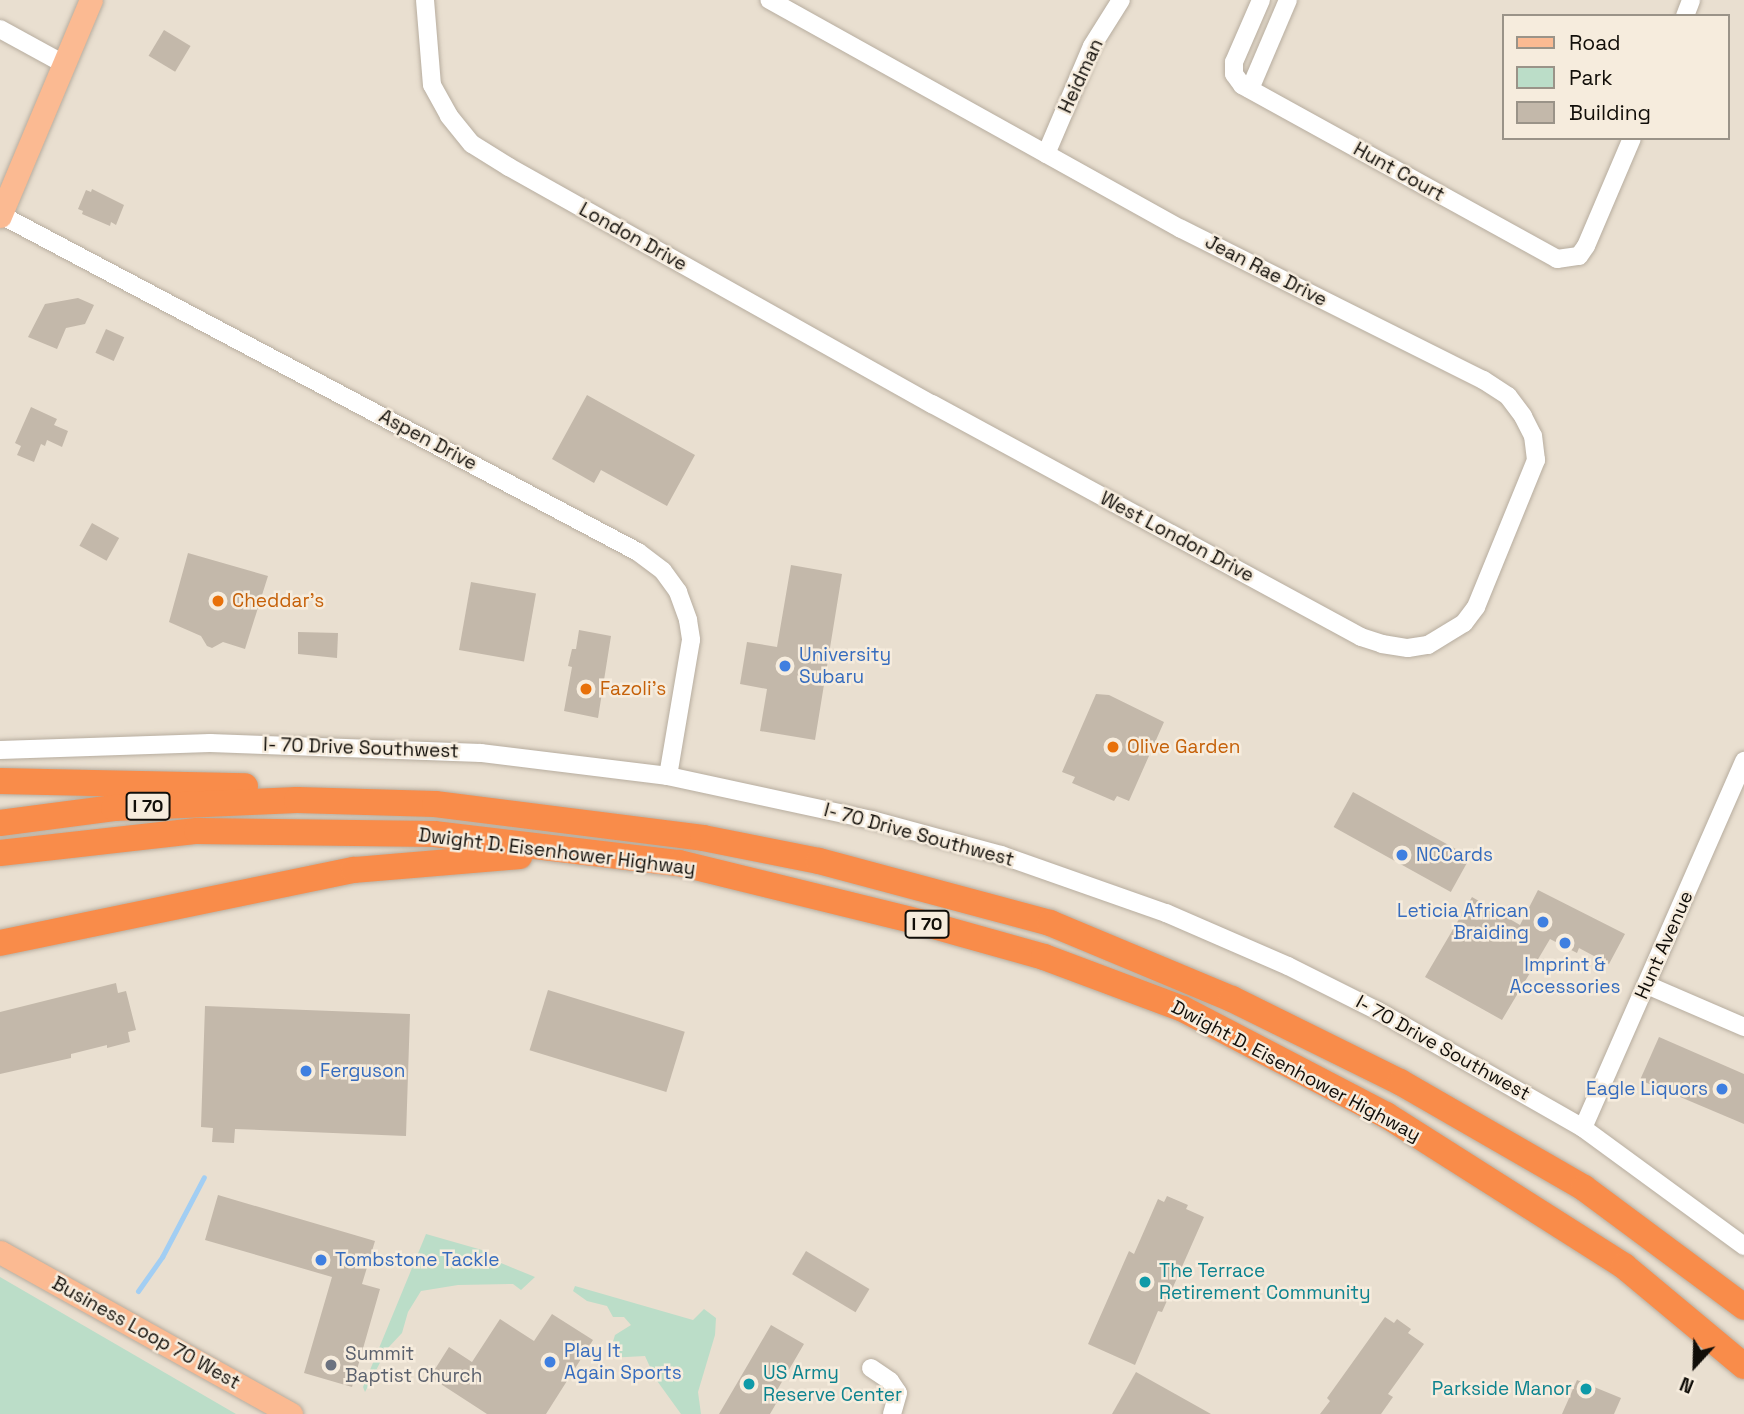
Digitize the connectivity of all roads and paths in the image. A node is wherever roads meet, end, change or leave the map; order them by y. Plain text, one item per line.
1 (91, 0) edge
2 (425, 0) edge
3 (769, 0) edge
4 (1121, 0) edge
5 (1261, 0) edge
6 (1288, 0) edge
7 (0, 29) edge
8 (64, 64) junction
9 (1250, 89) junction
10 (1631, 140) edge
11 (1045, 154) junction
12 (0, 215) edge
13 (932, 404) joint
14 (1428, 645) joint
15 (0, 750) edge
16 (1744, 761) edge
17 (668, 776) junction
18 (0, 781) edge
19 (297, 800) junction
20 (0, 823) edge
21 (575, 851) junction
22 (0, 853) edge
23 (0, 943) edge
24 (1647, 985) junction
25 (1744, 1027) edge
26 (1583, 1128) junction
27 (1744, 1246) edge
28 (0, 1252) edge
29 (1744, 1307) edge
30 (1744, 1366) edge
31 (871, 1368) dead end
32 (291, 1414) edge
33 (892, 1414) edge

1 - 8 main road
2 - 13 street, London Drive
3 - 11 street, Jean Rae Drive
4 - 11 street, Heidman
5 - 9 street, Hunt Court
6 - 9 street
7 - 8 street
8 - 12 main road
9 - 10 street, Hunt Court
11 - 14 street, Jean Rae Drive
12 - 17 street, Aspen Drive
13 - 14 street, West London Drive
15 - 17 street, I- 70 Drive Southwest
16 - 24 street, Hunt Avenue
17 - 26 street, I- 70 Drive Southwest
18 - 19 highway
19 - 20 highway, Dwight D. Eisenhower Highway / I 70
19 - 29 highway, Dwight D. Eisenhower Highway / I 70
21 - 22 highway, Dwight D. Eisenhower Highway / I 70
21 - 23 highway
21 - 30 highway, Dwight D. Eisenhower Highway / I 70
24 - 25 street
24 - 26 street, Hunt Avenue
26 - 27 street, I- 70 Drive Southwest
28 - 32 main road, Business Loop 70 West
31 - 33 street

